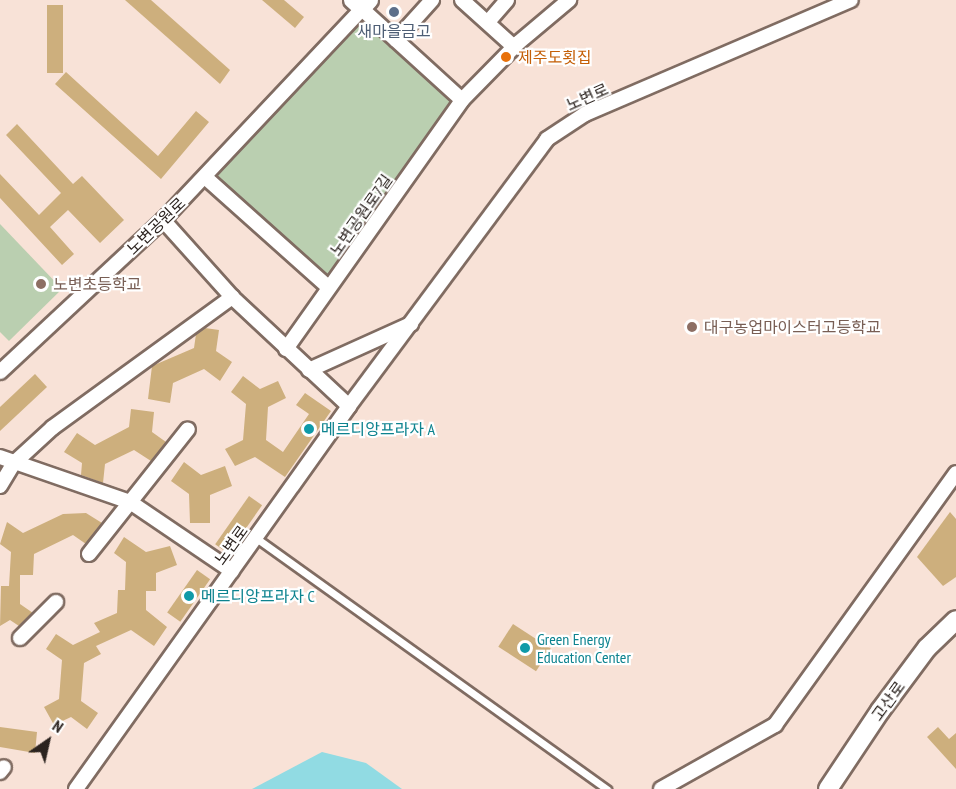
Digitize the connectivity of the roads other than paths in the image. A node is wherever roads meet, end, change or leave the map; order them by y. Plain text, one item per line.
1 (432, 0) edge
2 (462, 0) edge
3 (507, 0) edge
4 (569, 0) edge
5 (851, 0) edge
6 (361, 3) edge
7 (488, 22) junction
8 (396, 40) junction
9 (514, 47) junction
10 (462, 100) junction
11 (205, 177) junction
12 (163, 220) junction
13 (329, 288) junction
14 (232, 297) junction
15 (415, 322) junction
16 (286, 349) junction
17 (309, 370) junction
18 (1, 371) edge
19 (349, 406) junction
20 (188, 429) dead end
21 (0, 457) edge
22 (15, 463) junction
23 (956, 473) edge
24 (0, 486) edge
25 (130, 502) junction
26 (256, 538) junction
27 (89, 554) dead end
28 (232, 572) junction
29 (56, 602) dead end
30 (956, 620) edge
31 (20, 638) dead end
32 (76, 789) edge
33 (606, 789) edge
34 (661, 789) edge
35 (828, 789) edge

1 - 8 street
2 - 7 street
3 - 7 street
4 - 9 street, 노변공원로7길
5 - 15 street, 노변로
6 - 8 street, 노변공원로
6 - 11 street, 노변공원로
7 - 9 street
8 - 10 street, 노변공원로
9 - 10 street, 노변공원로7길
10 - 13 street, 노변공원로7길
11 - 12 street, 노변공원로
11 - 13 street
12 - 14 street
12 - 18 street, 노변공원로
13 - 16 street, 노변공원로7길
14 - 16 street
14 - 22 street
15 - 17 street, 노변로
15 - 19 street, 노변로
16 - 17 street
17 - 19 street
19 - 26 street, 노변로
20 - 25 street
21 - 22 street
22 - 24 street
22 - 25 street
23 - 34 street
25 - 27 street
25 - 28 street
26 - 28 street, 노변로
26 - 33 lane
28 - 32 street, 노변로
29 - 31 street
30 - 35 main road, 고산로

